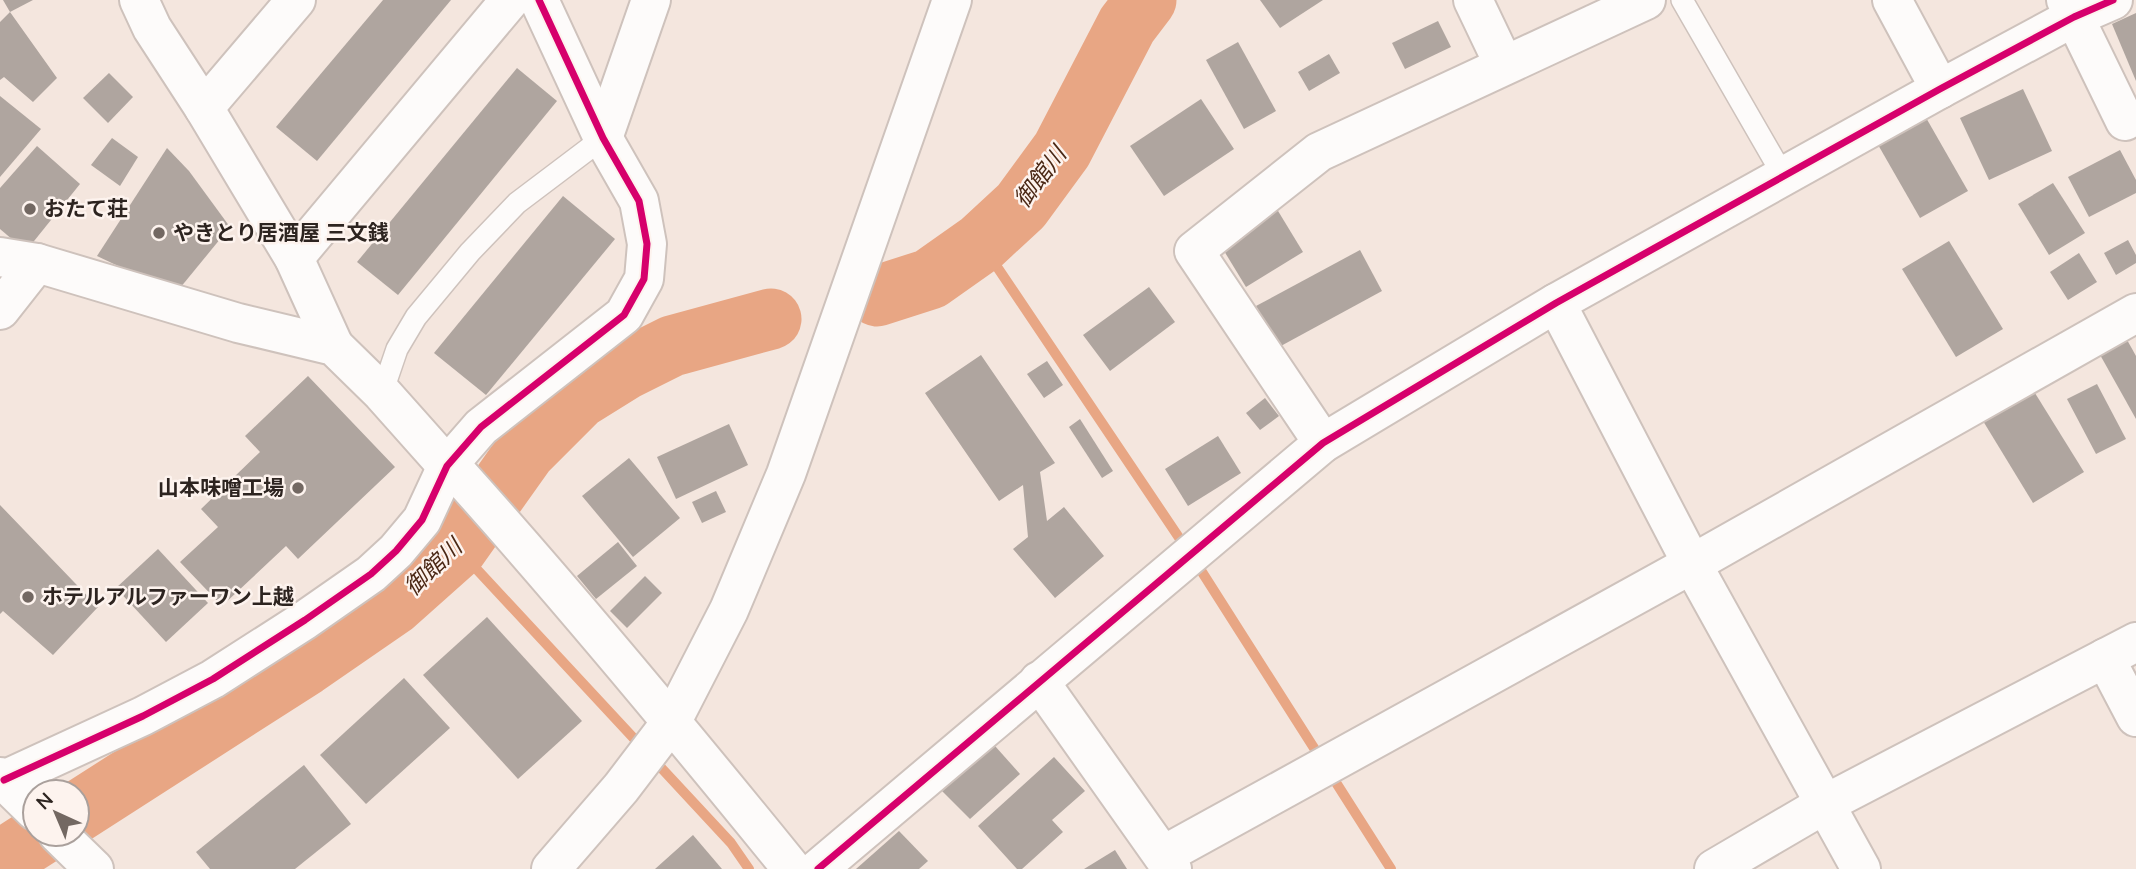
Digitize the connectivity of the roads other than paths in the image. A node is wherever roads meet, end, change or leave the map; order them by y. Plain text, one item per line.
1 (139, 0) edge
2 (296, 0) edge
3 (510, 0) edge
4 (539, 0) edge
5 (651, 0) edge
6 (952, 0) edge
7 (1473, 0) edge
8 (1646, 0) edge
9 (1682, 0) edge
10 (1892, 0) edge
11 (2113, 0) edge
12 (2070, 8) edge
13 (1504, 65) junction
14 (1940, 89) junction
15 (204, 108) junction
16 (2125, 121) dead end
17 (603, 138) junction
18 (1784, 177) junction
19 (0, 257) edge
20 (294, 258) junction
21 (37, 263) junction
22 (1556, 303) junction
23 (0, 310) edge
24 (2136, 313) edge
25 (334, 346) junction
26 (382, 393) junction
27 (1323, 443) junction
28 (454, 471) junction
29 (1692, 564) junction
30 (2121, 650) edge
31 (1039, 681) junction
32 (2136, 717) edge
33 (672, 721) junction
34 (15, 792) edge
35 (1825, 804) junction
36 (72, 848) edge
37 (1168, 862) edge
38 (94, 869) edge
39 (551, 869) edge
40 (792, 869) edge
41 (818, 869) edge
42 (1714, 869) edge
43 (1861, 869) edge

1 - 15 street
2 - 15 street
3 - 20 street
4 - 17 street
5 - 17 street
6 - 33 street
7 - 13 street
8 - 13 street
9 - 18 lane
10 - 14 street
11 - 12 street
12 - 14 street
12 - 16 street
13 - 27 street
14 - 18 street
15 - 20 street
17 - 26 lane
17 - 28 street
18 - 22 street
19 - 21 street
20 - 25 street
21 - 23 street
21 - 25 street
22 - 27 street
22 - 29 street
24 - 29 street
25 - 26 street
26 - 28 street
27 - 31 street
28 - 33 street
28 - 34 street
29 - 35 street
29 - 37 street
30 - 32 street
30 - 35 street
31 - 37 street
31 - 41 street
33 - 39 street
33 - 40 street
35 - 42 street
35 - 43 street
36 - 38 street

